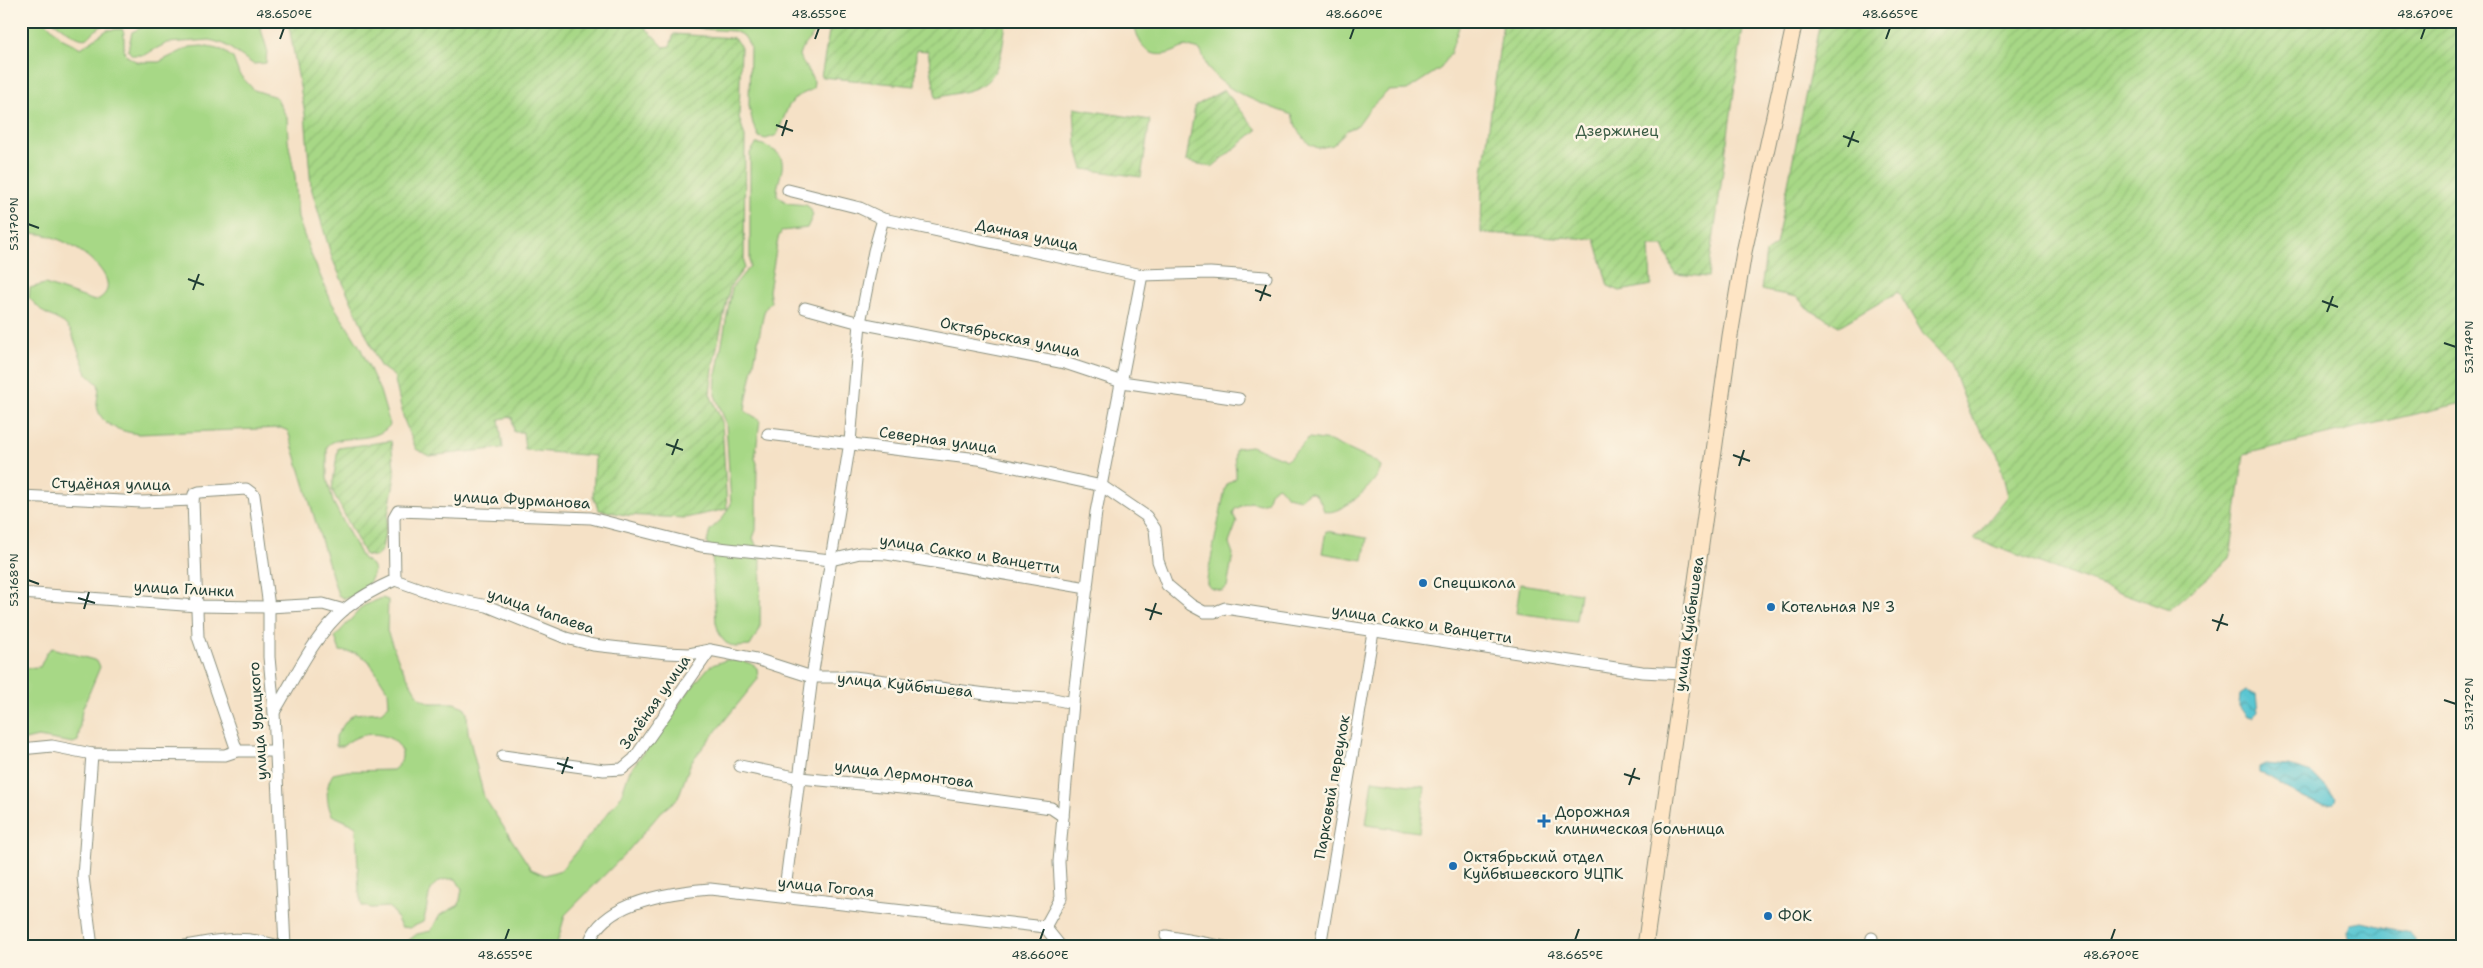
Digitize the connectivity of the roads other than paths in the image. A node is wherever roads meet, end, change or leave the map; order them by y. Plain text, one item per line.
1 (1795, 21) edge
2 (788, 190) dead end
3 (883, 219) junction
4 (1142, 275) junction
5 (1266, 277) dead end
6 (804, 308) dead end
7 (860, 323) junction
8 (1122, 382) junction
9 (1239, 399) dead end
10 (768, 434) dead end
11 (850, 442) junction
12 (1102, 486) junction
13 (254, 495) joint
14 (21, 496) edge
15 (193, 500) junction
16 (701, 546) joint
17 (831, 560) junction
18 (395, 580) junction
19 (1087, 588) junction
20 (21, 593) edge
21 (197, 606) junction
22 (269, 607) junction
23 (344, 610) junction
24 (1373, 632) junction
25 (710, 650) junction
26 (1682, 674) junction
27 (812, 677) junction
28 (1073, 703) junction
29 (274, 712) junction
30 (21, 749) edge
31 (237, 751) junction
32 (276, 751) junction
33 (92, 754) junction
34 (504, 756) dead end
35 (740, 766) dead end
36 (800, 778) junction
37 (1064, 816) junction
38 (784, 897) junction
39 (1045, 927) junction
40 (1166, 936) dead end
41 (92, 947) edge
42 (179, 947) edge
43 (280, 947) edge
44 (285, 947) edge
45 (588, 947) edge
46 (1061, 947) edge
47 (1225, 947) edge
48 (1320, 947) edge
49 (1645, 947) edge

1 - 26 main road, улица Куйбышева
2 - 3 street, Дачная улица
3 - 4 street, Дачная улица
3 - 7 street
4 - 5 street, Дачная улица
4 - 8 street
6 - 7 street, Октябрьская улица
7 - 8 street, Октябрьская улица
7 - 11 street
8 - 9 street, Октябрьская улица
8 - 12 street
10 - 11 street, Северная улица
11 - 12 street, Северная улица
11 - 17 street
12 - 19 street
12 - 24 street, улица Сакко и Ванцетти
13 - 15 street, Студёная улица
13 - 22 street, улица Урицкого
14 - 15 street, Студёная улица
15 - 21 street
16 - 17 street, улица Сакко и Ванцетти
16 - 18 street, улица Фурманова
17 - 19 street, улица Сакко и Ванцетти
17 - 27 street
18 - 23 street
18 - 25 street, улица Чапаева
19 - 28 street
20 - 21 street, улица Глинки
21 - 22 street, улица Глинки
21 - 31 street
22 - 23 street, улица Глинки
22 - 29 street, улица Урицкого
23 - 29 street
24 - 26 street, улица Сакко и Ванцетти
24 - 48 street, Парковый переулок
25 - 27 street, улица Куйбышева
25 - 34 street, Зелёная улица
26 - 49 main road, улица Куйбышева
27 - 28 street, улица Куйбышева
27 - 36 street
28 - 37 street
29 - 32 street, улица Урицкого
30 - 33 street
31 - 32 street
31 - 33 street
32 - 44 street, улица Урицкого
33 - 41 street
35 - 36 street, улица Лермонтова
36 - 37 street, улица Лермонтова
36 - 38 street
37 - 39 street
38 - 39 street, улица Гоголя
38 - 45 street, улица Гоголя
39 - 46 street
40 - 47 street
42 - 43 street

